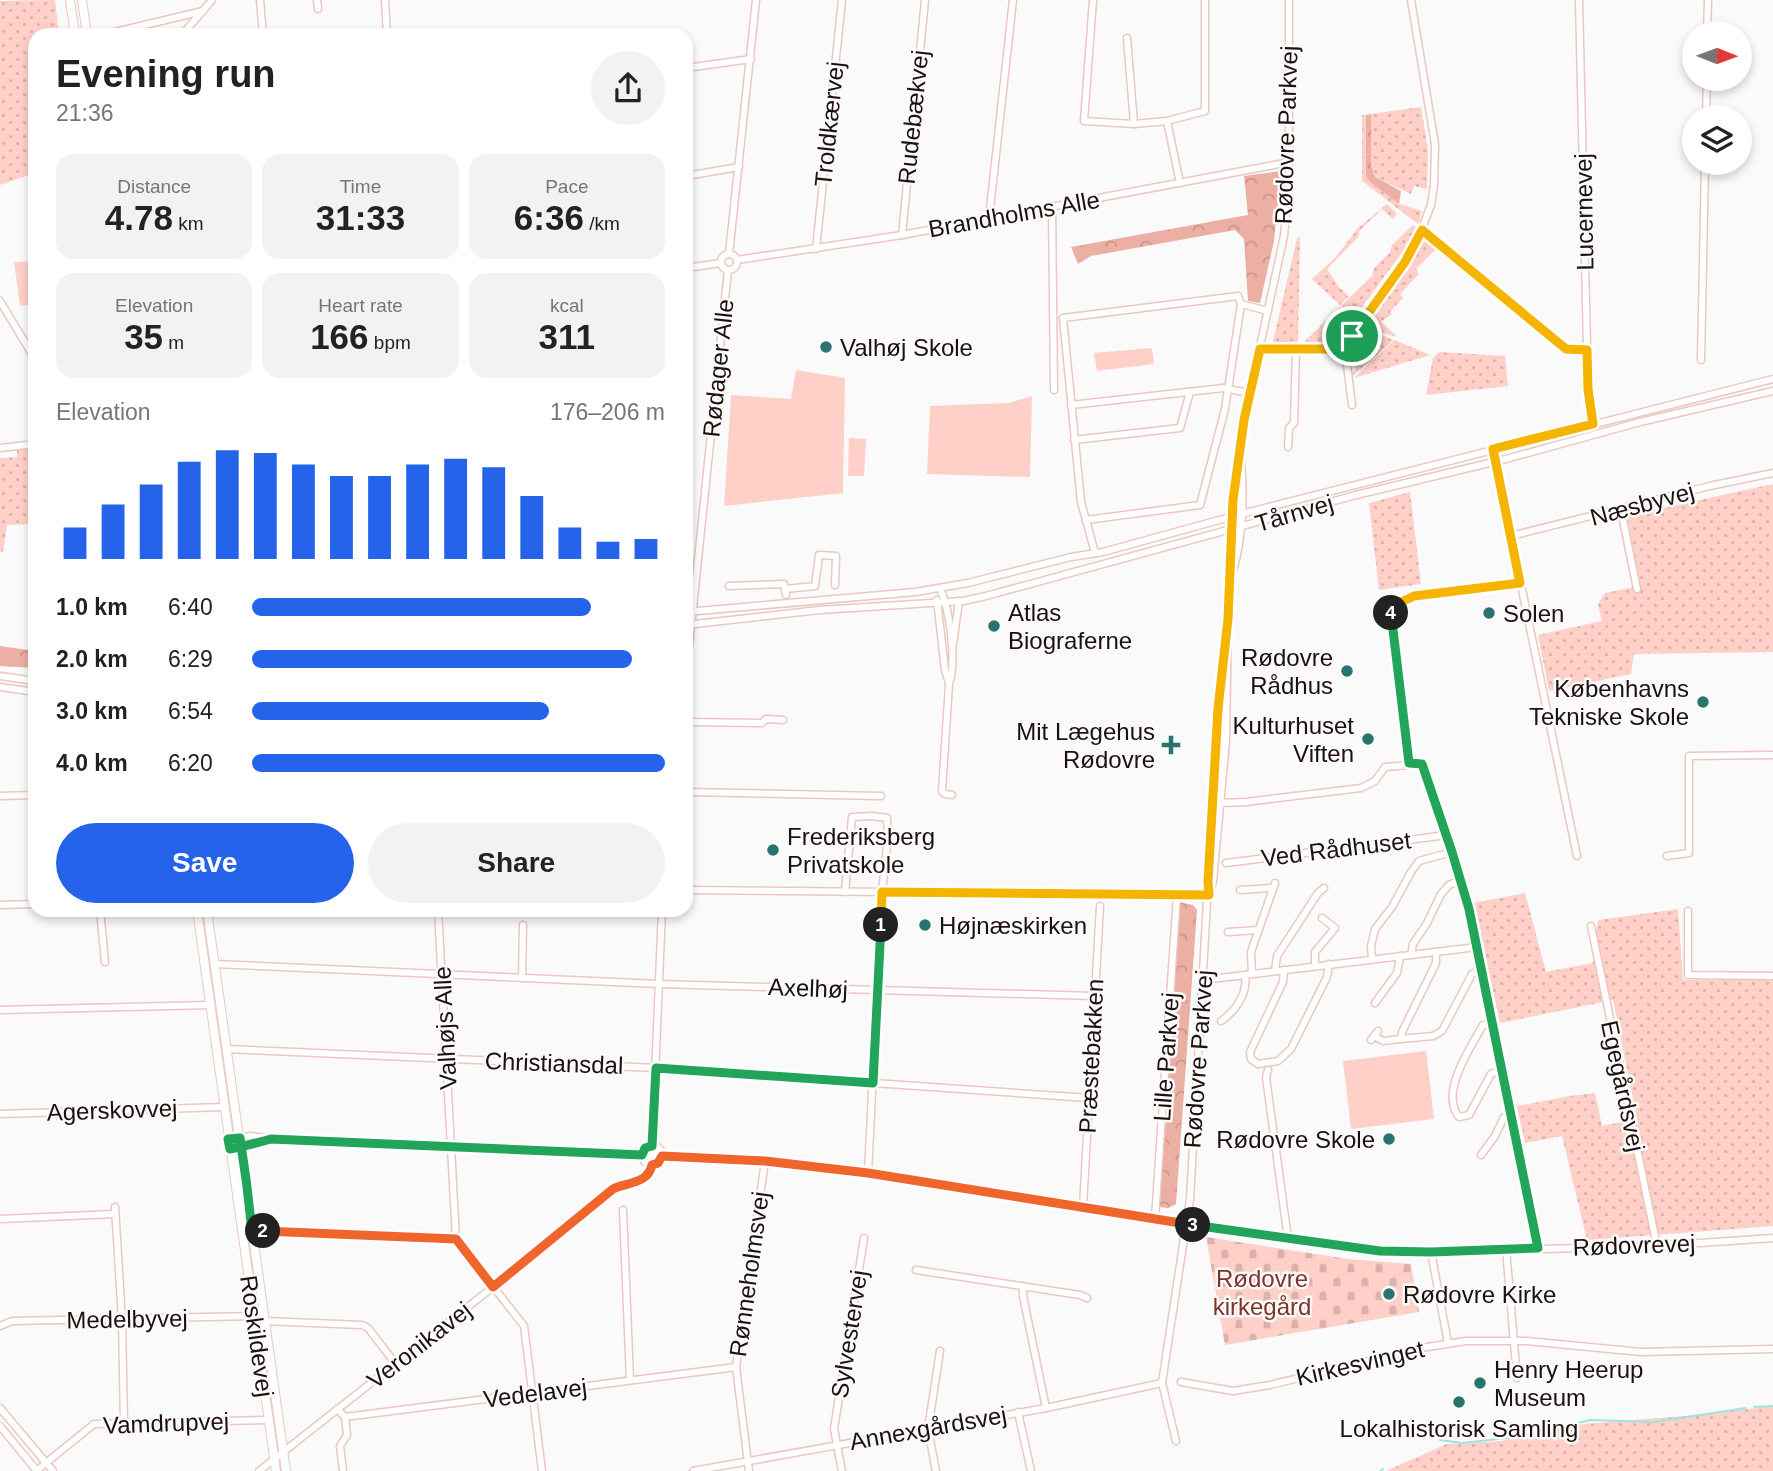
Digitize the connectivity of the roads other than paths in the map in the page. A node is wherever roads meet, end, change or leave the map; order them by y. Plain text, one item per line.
1 (70, 0) edge
2 (82, 0) edge
3 (212, 0) edge
4 (260, 0) edge
5 (317, 0) edge
6 (385, 0) edge
7 (756, 0) edge
8 (842, 0) edge
9 (925, 0) edge
10 (1013, 0) edge
11 (1093, 0) edge
12 (1205, 0) edge
13 (1289, 0) edge
14 (1411, 0) edge
15 (1579, 0) edge
16 (1708, 0) edge
17 (318, 9) dead end
18 (203, 11) junction
19 (1707, 21) edge
20 (74, 28) edge
21 (86, 28) edge
22 (132, 28) edge
23 (190, 28) edge
24 (262, 28) edge
25 (387, 28) edge
26 (1127, 38) dead end
27 (751, 59) junction
28 (693, 67) edge
29 (1167, 121) junction
30 (1133, 124) junction
31 (1290, 162) junction
32 (739, 167) junction
33 (693, 175) edge
34 (1705, 175) edge
35 (1180, 183) junction
36 (1052, 206) junction
37 (989, 218) junction
38 (1422, 230) junction
39 (902, 234) junction
40 (816, 249) junction
41 (729, 254) junction
42 (737, 261) junction
43 (721, 263) junction
44 (693, 267) edge
45 (729, 270) junction
46 (0, 301) edge
47 (1241, 303) junction
48 (1268, 311) junction
49 (28, 347) edge
50 (1260, 349) junction
51 (1296, 349) junction
52 (1345, 349) junction
53 (1587, 350) junction
54 (1701, 360) dead end
55 (1773, 379) edge
56 (1229, 389) junction
57 (1054, 390) dead end
58 (1773, 391) edge
59 (1190, 392) junction
60 (1249, 393) junction
61 (1070, 405) junction
62 (1352, 405) dead end
63 (1593, 424) junction
64 (1074, 440) junction
65 (28, 445) edge
66 (1288, 447) dead end
67 (0, 448) edge
68 (1493, 449) junction
69 (1240, 451) junction
70 (1495, 461) junction
71 (1773, 473) edge
72 (1621, 510) junction
73 (1241, 514) junction
74 (1231, 516) junction
75 (1086, 520) junction
76 (1240, 528) junction
77 (1230, 530) junction
78 (1511, 536) junction
79 (1095, 553) junction
80 (693, 578) edge
81 (1230, 579) junction
82 (1520, 583) junction
83 (835, 585) dead end
84 (729, 586) dead end
85 (940, 588) junction
86 (1637, 589) dead end
87 (941, 601) junction
88 (958, 601) junction
89 (693, 612) edge
90 (1228, 619) junction
91 (693, 624) edge
92 (953, 646) junction
93 (0, 676) edge
94 (28, 680) edge
95 (949, 684) junction
96 (0, 687) edge
97 (28, 691) edge
98 (783, 720) dead end
99 (693, 722) edge
100 (1218, 724) junction
101 (1227, 724) junction
102 (1773, 755) edge
103 (1409, 763) junction
104 (1218, 788) junction
105 (693, 792) edge
106 (28, 795) edge
107 (952, 795) dead end
108 (0, 796) edge
109 (881, 796) dead end
110 (1217, 802) junction
111 (1447, 835) junction
112 (1452, 852) junction
113 (1577, 856) dead end
114 (1667, 856) dead end
115 (1226, 863) dead end
116 (1461, 880) junction
117 (1324, 888) dead end
118 (693, 890) edge
119 (1240, 890) dead end
120 (845, 892) junction
121 (882, 892) junction
122 (1177, 895) junction
123 (1209, 895) junction
124 (28, 904) edge
125 (0, 905) edge
126 (1100, 906) dead end
127 (1688, 911) dead end
128 (101, 917) edge
129 (198, 917) edge
130 (209, 917) edge
131 (438, 917) edge
132 (662, 917) edge
133 (1322, 918) dead end
134 (523, 925) dead end
135 (1591, 926) dead end
136 (1258, 930) junction
137 (1228, 932) dead end
138 (1477, 947) junction
139 (1436, 952) junction
140 (1411, 955) junction
141 (1400, 956) junction
142 (1372, 960) junction
143 (105, 962) dead end
144 (215, 964) junction
145 (1329, 964) junction
146 (1315, 966) junction
147 (1284, 970) junction
148 (1482, 970) junction
149 (1275, 971) junction
150 (442, 975) junction
151 (1248, 975) junction
152 (1773, 976) edge
153 (522, 978) junction
154 (1203, 980) junction
155 (659, 984) junction
156 (877, 990) junction
157 (1094, 996) junction
158 (1375, 1003) dead end
159 (210, 1005) junction
160 (0, 1010) edge
161 (1221, 1021) dead end
162 (1493, 1023) junction
163 (1374, 1036) dead end
164 (1401, 1040) junction
165 (227, 1049) junction
166 (446, 1059) junction
167 (656, 1068) junction
168 (1502, 1069) junction
169 (1268, 1070) dead end
170 (873, 1083) junction
171 (1089, 1098) junction
172 (224, 1107) junction
173 (0, 1114) edge
174 (1512, 1115) junction
175 (241, 1142) junction
176 (229, 1144) junction
177 (652, 1146) junction
178 (452, 1147) junction
179 (642, 1155) junction
180 (1481, 1155) dead end
181 (662, 1156) junction
182 (765, 1161) junction
183 (652, 1165) junction
184 (868, 1173) junction
185 (1083, 1207) junction
186 (624, 1210) dead end
187 (0, 1219) edge
188 (1155, 1219) junction
189 (1187, 1224) junction
190 (252, 1231) junction
191 (864, 1238) dead end
192 (1773, 1238) edge
193 (456, 1239) junction
194 (1288, 1240) junction
195 (1657, 1246) junction
196 (1538, 1248) junction
197 (1506, 1249) junction
198 (1431, 1252) junction
199 (916, 1270) dead end
200 (1023, 1286) junction
201 (493, 1287) junction
202 (1087, 1298) dead end
203 (255, 1316) junction
204 (122, 1320) junction
205 (264, 1321) junction
206 (0, 1326) edge
207 (1513, 1340) junction
208 (1448, 1343) junction
209 (1773, 1349) edge
210 (940, 1351) dead end
211 (396, 1363) junction
212 (736, 1367) junction
213 (1517, 1378) dead end
214 (630, 1380) junction
215 (1181, 1382) dead end
216 (1162, 1383) junction
217 (533, 1393) junction
218 (0, 1408) edge
219 (1046, 1408) junction
220 (337, 1409) junction
221 (1018, 1412) junction
222 (345, 1417) junction
223 (269, 1420) junction
224 (124, 1424) junction
225 (0, 1426) edge
226 (928, 1429) junction
227 (1176, 1441) dead end
228 (837, 1444) junction
229 (284, 1452) junction
230 (275, 1459) junction
231 (748, 1461) junction
232 (47, 1464) junction
233 (37, 1471) edge
234 (53, 1471) edge
235 (259, 1471) edge
236 (276, 1471) edge
237 (286, 1471) edge
238 (343, 1471) edge
239 (542, 1471) edge
240 (693, 1471) edge
241 (749, 1471) edge
242 (842, 1471) edge
243 (936, 1471) edge
244 (1031, 1471) edge

1 - 20 main road
2 - 21 main road
3 - 18 street
4 - 24 street
5 - 17 street
6 - 25 street
7 - 27 street
8 - 40 street, Troldkærvej
9 - 39 street, Rudebækvej
10 - 37 street
11 - 30 street
12 - 29 street
13 - 31 street, Rødovre Parkvej
14 - 38 street
15 - 53 street, Lucernevej
16 - 19 street
18 - 22 street
18 - 23 street
26 - 30 street
27 - 28 street
27 - 32 street
29 - 30 street
29 - 35 street
31 - 35 street, Brandholms Alle
31 - 48 street, Rødovre Parkvej
32 - 33 street
32 - 41 street
34 - 54 street
35 - 36 street, Brandholms Alle
36 - 37 street, Brandholms Alle
36 - 57 street
37 - 39 street, Brandholms Alle
38 - 52 street
38 - 53 street
39 - 40 street, Brandholms Alle
40 - 42 street, Brandholms Alle
41 - 42 street
41 - 43 street
42 - 45 street
43 - 44 street
43 - 45 street
45 - 80 street, Rødager Alle
46 - 49 street
47 - 48 street
47 - 56 street
47 - 61 street
48 - 50 street, Rødovre Parkvej
50 - 51 street
50 - 60 street, Rødovre Parkvej
51 - 52 street
51 - 66 street
52 - 62 street
53 - 63 street, Lucernevej
55 - 63 street, Tårnvej
56 - 59 street
56 - 60 street
56 - 75 street
58 - 70 street, Tårnvej
59 - 61 street
59 - 64 street
60 - 69 street, Rødovre Parkvej
61 - 64 street
63 - 68 street, Tårnvej
64 - 75 street
65 - 67 street
68 - 70 street
68 - 73 street, Tårnvej
69 - 73 street, Rødovre Parkvej
69 - 74 street, Rødovre Parkvej
70 - 76 street, Tårnvej
70 - 78 street
71 - 72 street, Næsbyvej
72 - 78 street, Næsbyvej
72 - 86 street
73 - 74 street, Tårnvej
73 - 76 street, Rødovre Parkvej
74 - 77 street, Rødovre Parkvej
74 - 79 street, Tårnvej
75 - 79 street
76 - 77 street, Tårnvej
76 - 81 street, Rødovre Parkvej
77 - 81 street, Rødovre Parkvej
77 - 88 street, Tårnvej
78 - 82 street
79 - 85 street, Tårnvej
81 - 90 street, Rødovre Parkvej
82 - 103 street
82 - 113 street
83 - 84 street
85 - 87 street
85 - 89 street, Tårnvej
87 - 88 street, Tårnvej
87 - 91 street, Tårnvej
87 - 92 street
87 - 95 street
88 - 92 street
90 - 100 street, Rødovre Parkvej
90 - 101 street, Rødovre Parkvej
92 - 95 street
93 - 94 street
95 - 107 street
96 - 97 street
98 - 99 street
100 - 101 street
100 - 104 street, Rødovre Parkvej
101 - 104 street, Rødovre Parkvej
102 - 114 street
103 - 110 street
103 - 111 street
104 - 110 street, Rødovre Parkvej
105 - 109 street
106 - 108 street
110 - 123 street, Rødovre Parkvej
111 - 112 street
111 - 115 street, Ved Rådhuset
112 - 116 street
112 - 142 street
116 - 138 street
116 - 140 street
117 - 149 street
118 - 120 street
119 - 136 street
120 - 121 street
120 - 121 street
121 - 122 street
121 - 156 street
122 - 123 street
122 - 188 street, Lille Parkvej
123 - 154 street, Rødovre Parkvej
124 - 125 street
126 - 157 street, Præstebakken
127 - 152 street
128 - 143 street
129 - 159 main road, Roskildevej
130 - 144 main road, Roskildevej
131 - 150 street, Valhøjs Alle
132 - 155 street
133 - 146 street
134 - 153 street
135 - 195 street, Egegårdsvej
136 - 137 street
136 - 151 street
138 - 139 street
138 - 148 street
139 - 140 street
139 - 164 street
140 - 141 street
141 - 142 street
141 - 158 street
142 - 145 street
144 - 150 street, Axelhøj
144 - 165 main road, Roskildevej
145 - 146 street
145 - 147 street
146 - 147 street
147 - 149 street
148 - 162 street
148 - 164 street
149 - 151 street
150 - 153 street, Axelhøj
150 - 166 street, Valhøjs Alle
151 - 154 street
151 - 161 street
153 - 155 street, Axelhøj
154 - 189 street, Rødovre Parkvej
155 - 156 street, Axelhøj
155 - 167 street
156 - 157 street, Axelhøj
156 - 170 street
157 - 171 street, Præstebakken
159 - 160 street
159 - 172 main road, Roskildevej
162 - 168 street
162 - 168 street
163 - 164 street
165 - 166 street, Christiansdal
165 - 175 main road, Roskildevej
166 - 167 street, Christiansdal
166 - 178 street, Valhøjs Alle
167 - 170 street, Christiansdal
167 - 177 street
168 - 174 street
169 - 194 street
170 - 171 street, Christiansdal
170 - 184 street
171 - 185 street, Præstebakken
172 - 173 street, Agerskovvej
172 - 176 main road, Roskildevej
174 - 180 street
174 - 196 street
175 - 176 street
175 - 178 street
175 - 190 main road, Roskildevej
176 - 203 main road, Roskildevej
177 - 179 street
177 - 181 street
178 - 179 street
178 - 193 street, Valhøjs Alle
179 - 183 street
181 - 182 street, Rødovrevej
181 - 183 street
182 - 184 street, Rødovrevej
182 - 212 street, Rønneholmsvej
183 - 201 street, Veronikavej
184 - 185 street, Rødovrevej
185 - 188 street, Rødovrevej
186 - 214 street
187 - 204 street
188 - 189 street, Rødovrevej
189 - 194 street, Rødovrevej
189 - 216 street, Rødovre Parkvej
190 - 193 street
190 - 205 main road, Roskildevej
191 - 228 street, Sylvestervej
192 - 195 street, Rødovrevej
193 - 201 street
194 - 198 street, Rødovrevej
195 - 196 street, Rødovrevej
196 - 197 street, Rødovrevej
197 - 198 street, Rødovrevej
197 - 207 street
198 - 208 street, Kirkesvinget
199 - 200 street
200 - 202 street
200 - 219 street
201 - 211 street, Veronikavej
201 - 217 street
203 - 204 street, Medelbyvej
203 - 223 main road, Roskildevej
204 - 206 street, Medelbyvej
204 - 224 street
205 - 211 street
205 - 229 main road, Roskildevej
207 - 208 street
207 - 209 street
207 - 213 street
208 - 215 street, Kirkesvinget
210 - 226 street
211 - 220 street, Veronikavej
212 - 214 street, Vedelavej
212 - 231 street, Rønneholmsvej
214 - 217 street, Vedelavej
216 - 219 street, Annexgårdsvej
216 - 227 street
217 - 222 street, Vedelavej
217 - 239 street
218 - 232 street
219 - 221 street, Annexgårdsvej
220 - 222 street
220 - 229 street, Veronikavej
221 - 226 street, Annexgårdsvej
221 - 244 street
222 - 238 street
223 - 224 street, Vamdrupvej
223 - 230 main road, Roskildevej
224 - 232 street, Vamdrupvej
225 - 233 street
226 - 228 street, Annexgårdsvej
226 - 243 street
228 - 231 street, Annexgårdsvej
228 - 242 street, Sylvestervej
229 - 230 street, Veronikavej
229 - 237 main road, Roskildevej
230 - 235 street, Veronikavej
230 - 236 main road, Roskildevej
231 - 240 street, Annexgårdsvej
231 - 241 street, Rønneholmsvej
232 - 233 street, Vamdrupvej
232 - 234 street

